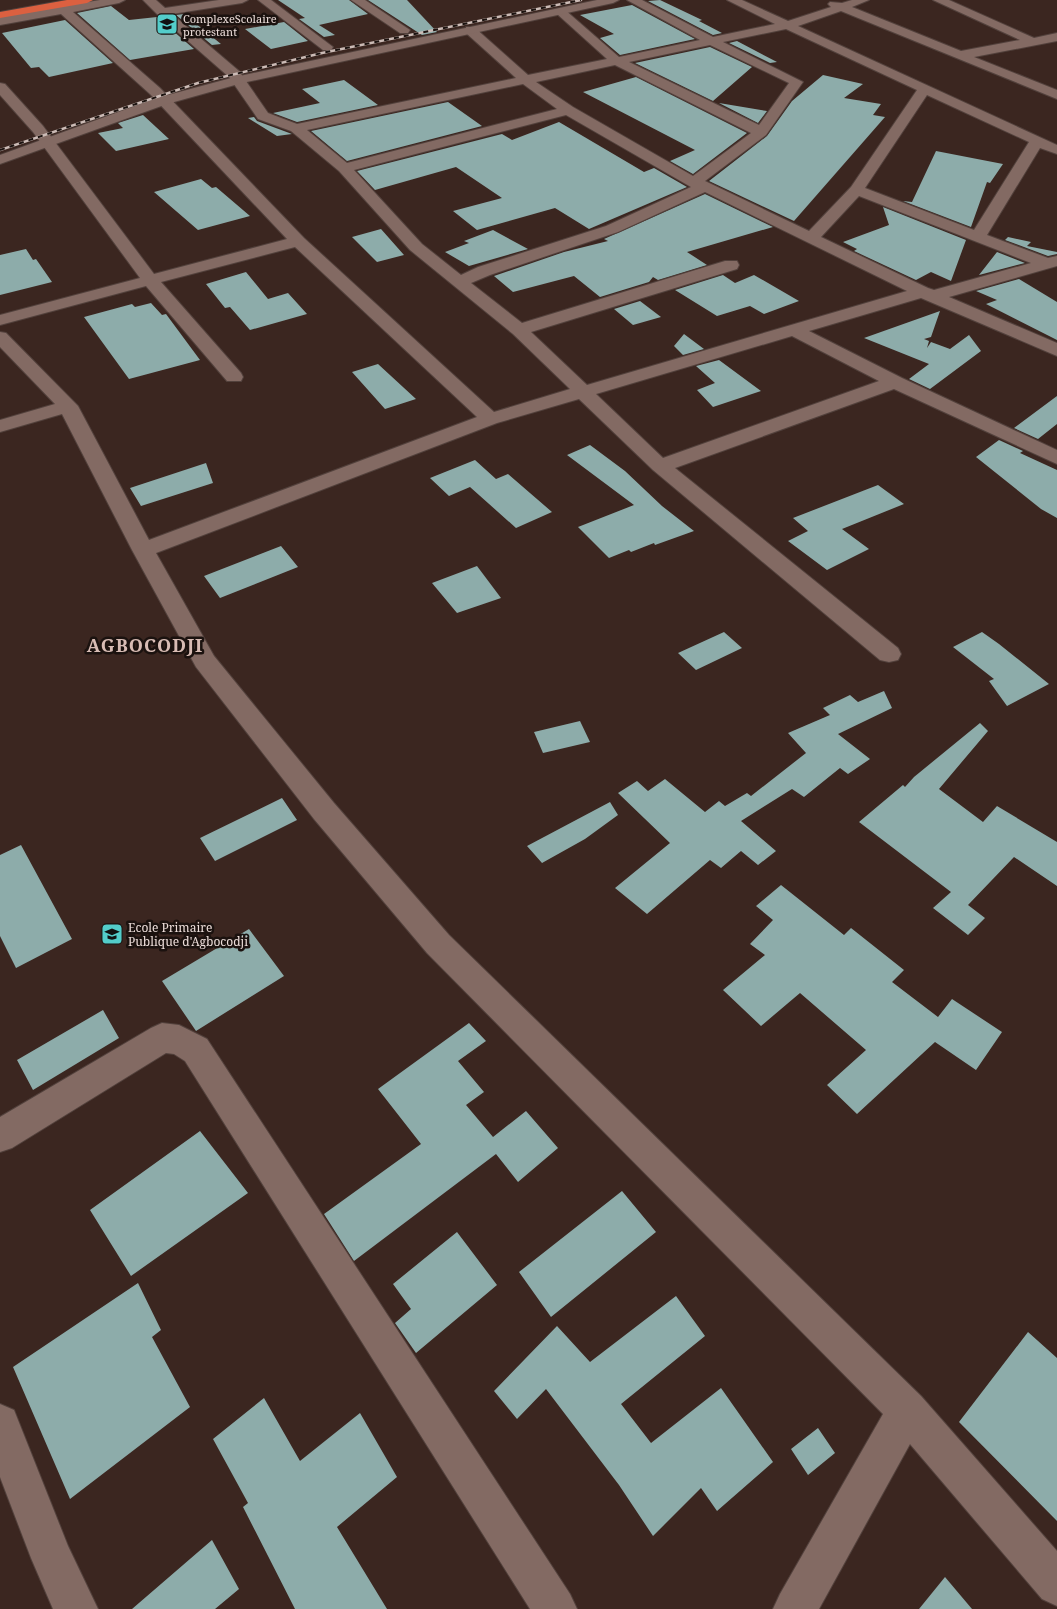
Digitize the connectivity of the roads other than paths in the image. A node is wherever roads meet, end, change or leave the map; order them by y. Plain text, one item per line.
1 (24, 0) edge
2 (87, 0) edge
3 (119, 0) edge
4 (242, 0) edge
5 (264, 0) edge
6 (357, 0) edge
7 (613, 0) edge
8 (633, 0) edge
9 (733, 0) edge
10 (826, 0) edge
11 (863, 0) edge
12 (939, 0) edge
13 (0, 4) edge
14 (60, 5) edge
15 (155, 6) edge
16 (559, 6) edge
17 (842, 7) junction
18 (0, 10) edge
19 (0, 15) edge
20 (471, 20) junction
21 (0, 22) edge
22 (788, 26) junction
23 (384, 34) dead end
24 (1057, 37) edge
25 (1030, 40) junction
26 (714, 42) junction
27 (307, 52) dead end
28 (962, 55) junction
29 (268, 60) dead end
30 (617, 61) junction
31 (235, 75) junction
32 (527, 81) junction
33 (0, 87) edge
34 (1057, 87) edge
35 (1043, 89) junction
36 (924, 90) junction
37 (1057, 95) edge
38 (158, 96) junction
39 (133, 98) dead end
40 (568, 110) junction
41 (296, 128) junction
42 (761, 132) junction
43 (39, 133) junction
44 (1049, 144) edge
45 (0, 160) edge
46 (344, 168) junction
47 (699, 185) junction
48 (856, 190) junction
49 (978, 236) junction
50 (811, 238) junction
51 (298, 241) junction
52 (1052, 262) edge
53 (731, 265) dead end
54 (150, 280) junction
55 (458, 283) junction
56 (928, 294) junction
57 (0, 320) edge
58 (792, 329) junction
59 (519, 330) junction
60 (0, 337) edge
61 (1057, 350) edge
62 (234, 377) dead end
63 (895, 382) junction
64 (583, 391) junction
65 (68, 406) junction
66 (490, 419) junction
67 (0, 426) edge
68 (1057, 458) edge
69 (660, 466) junction
70 (143, 550) junction
71 (889, 654) dead end
72 (0, 1136) edge
73 (907, 1410) junction
74 (0, 1424) edge
75 (1057, 1584) edge
76 (76, 1609) edge
77 (555, 1609) edge
78 (795, 1609) edge

1 - 13 street
2 - 19 highway
3 - 14 street
4 - 15 street
5 - 27 street
6 - 23 street
7 - 16 street
8 - 26 street
9 - 22 street
10 - 17 street
11 - 17 street
12 - 25 street
14 - 18 highway
14 - 21 street
14 - 38 street
15 - 31 street
16 - 20 street
16 - 20 street
16 - 30 street
17 - 22 street
17 - 28 street
20 - 31 street
20 - 32 street
22 - 26 street
22 - 36 street
24 - 25 street
25 - 28 street
26 - 30 street
26 - 42 street
28 - 35 street
29 - 31 street
30 - 32 street
30 - 42 street
31 - 38 street
31 - 41 street
32 - 40 street
32 - 41 street
33 - 43 street
34 - 35 street
35 - 37 street
36 - 44 street
36 - 48 street
38 - 39 street
38 - 43 street
38 - 51 street
40 - 46 street
40 - 47 street
41 - 46 street
42 - 47 street
43 - 45 street
43 - 54 street
44 - 49 street
46 - 55 street
47 - 50 street
47 - 55 street
48 - 49 street
48 - 50 street
49 - 52 street
50 - 56 street
51 - 54 street
51 - 66 street
52 - 56 street
53 - 59 street
54 - 57 street
54 - 62 street
55 - 59 street
56 - 58 street
56 - 61 street
58 - 63 street
58 - 64 street
59 - 64 street
60 - 65 street
63 - 68 street
63 - 69 street
64 - 66 street
64 - 69 street
65 - 67 street
65 - 70 street
66 - 70 street
69 - 71 street
70 - 73 street
72 - 77 street
73 - 75 street
73 - 78 street
74 - 76 street

